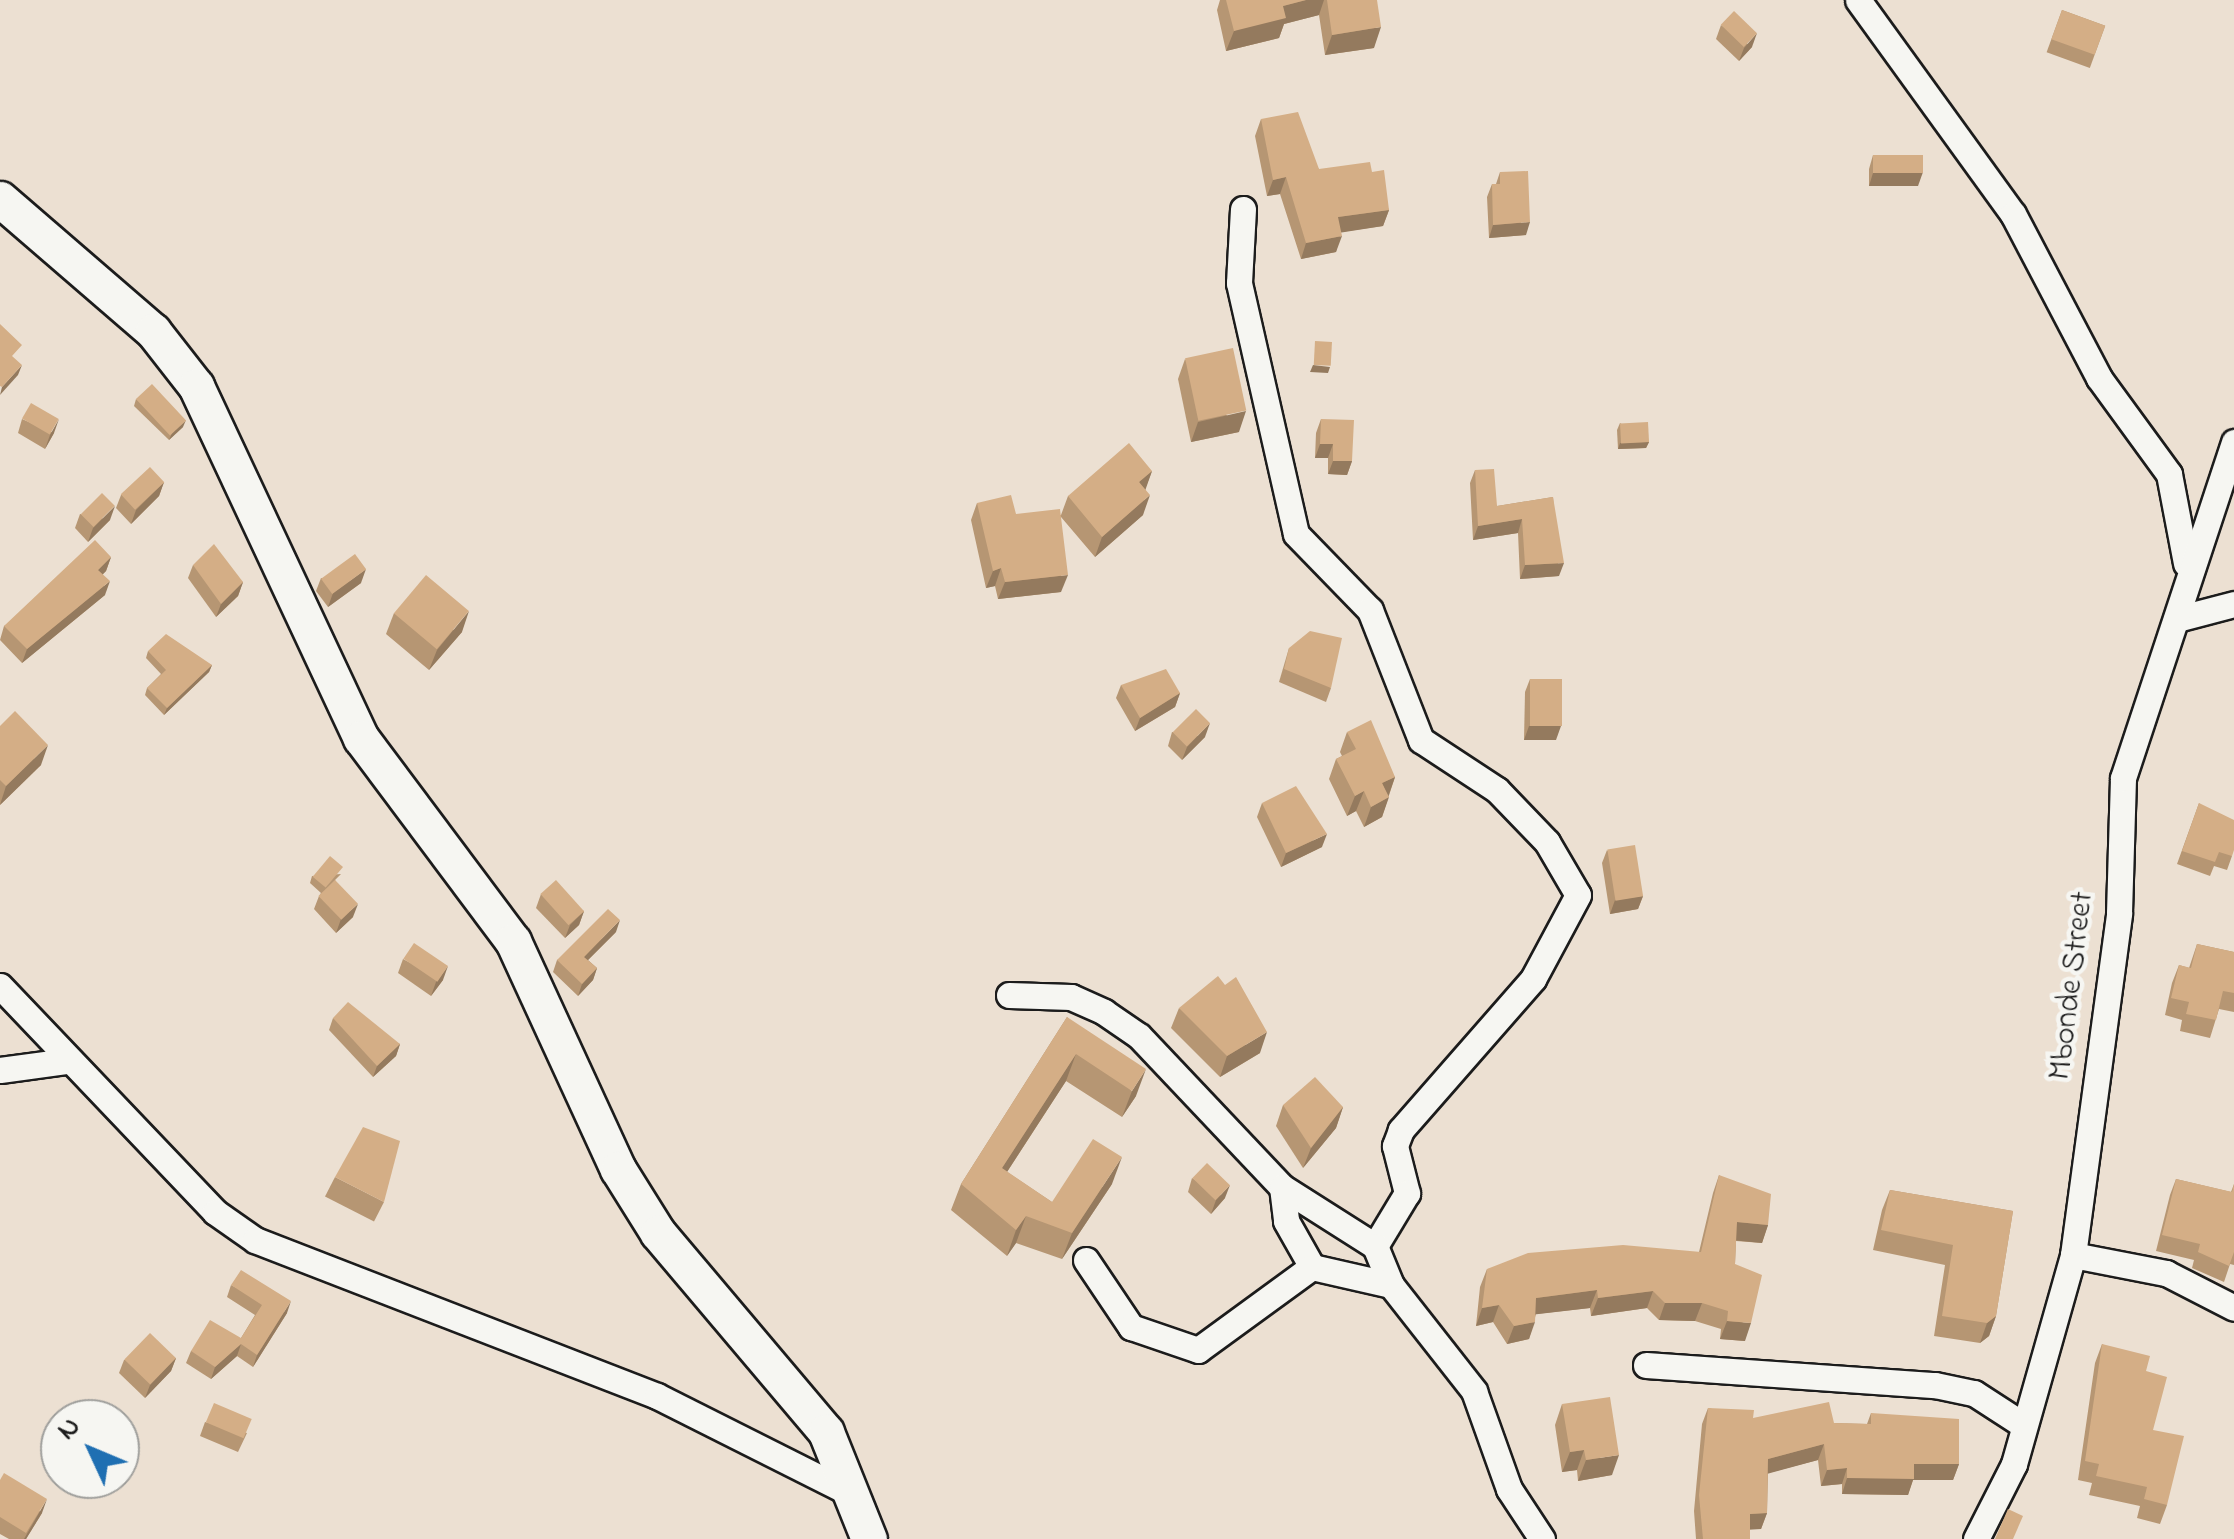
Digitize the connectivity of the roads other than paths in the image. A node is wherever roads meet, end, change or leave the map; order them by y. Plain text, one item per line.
1 (1858, 0) edge
2 (0, 199) edge
3 (1243, 210) dead end
4 (2234, 442) edge
5 (2186, 570) junction
6 (2234, 604) edge
7 (2178, 619) junction
8 (0, 986) edge
9 (1009, 995) dead end
10 (66, 1062) junction
11 (0, 1070) edge
12 (1282, 1188) junction
13 (1375, 1246) junction
14 (2072, 1254) junction
15 (1086, 1260) dead end
16 (1312, 1267) junction
17 (1390, 1285) junction
18 (2234, 1308) edge
19 (1646, 1364) dead end
20 (2022, 1424) junction
21 (850, 1493) junction
22 (869, 1539) edge
23 (1542, 1539) edge
24 (1976, 1539) edge

1 - 5 street
2 - 21 street
3 - 13 street
4 - 5 street, Mbonde Street
5 - 7 street, Mbonde Street
6 - 7 street
7 - 14 street, Mbonde Street
8 - 10 street
9 - 12 street
10 - 11 street
10 - 21 street
12 - 13 street
12 - 16 street
13 - 17 street
14 - 18 street
14 - 20 street, Mbonde Street
15 - 16 street
16 - 17 street
17 - 23 street
19 - 20 street
20 - 24 street, Mbonde Street
21 - 22 street

